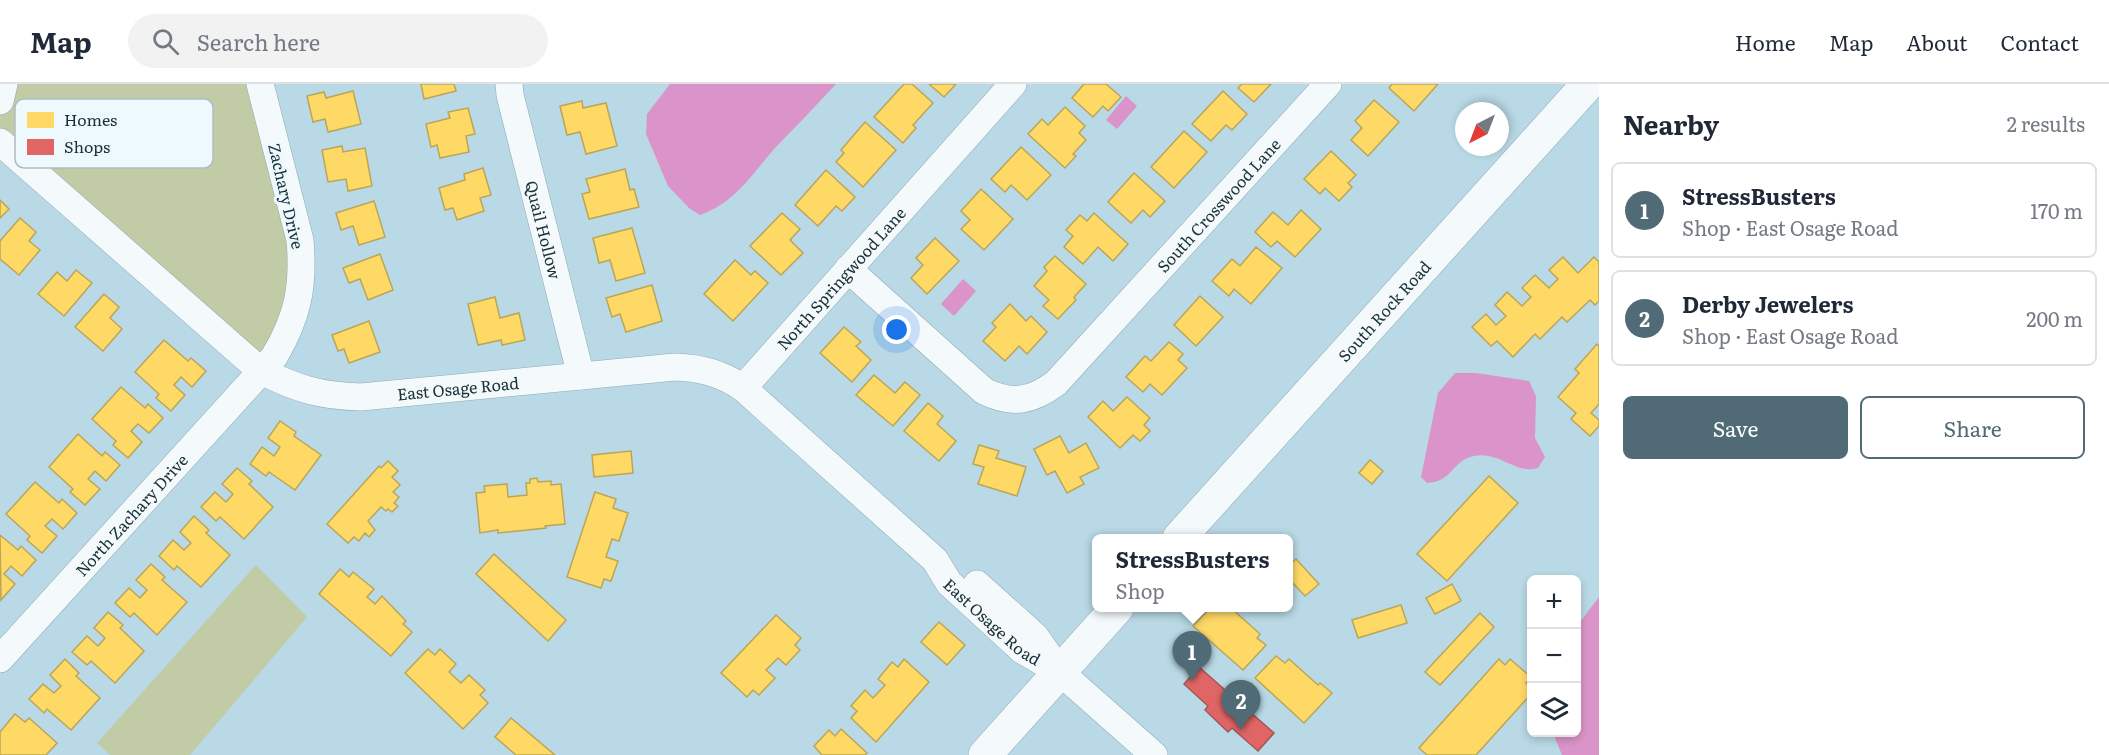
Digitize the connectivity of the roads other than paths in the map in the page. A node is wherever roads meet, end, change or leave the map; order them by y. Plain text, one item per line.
1 (4, 84) edge
2 (260, 84) edge
3 (509, 84) edge
4 (1013, 84) edge
5 (1328, 84) edge
6 (1588, 84) edge
7 (0, 101) edge
8 (0, 142) edge
9 (15, 155) edge
10 (30, 168) edge
11 (848, 270) junction
12 (261, 371) junction
13 (581, 376) junction
14 (743, 388) junction
15 (1183, 534) edge
16 (1113, 612) edge
17 (0, 659) edge
18 (1060, 672) junction
19 (985, 755) edge
20 (1154, 755) edge

1 - 7 street
2 - 12 street, Zachary Drive
3 - 13 street, Quail Hollow
4 - 11 street, North Springwood Lane
5 - 11 street, South Crosswood Lane
6 - 15 main road, South Rock Road
8 - 9 street, East Osage Road
10 - 12 street, East Osage Road
11 - 14 street, North Springwood Lane
12 - 13 street, East Osage Road
12 - 17 street, North Zachary Drive
13 - 14 street, East Osage Road
14 - 18 street, East Osage Road
16 - 18 main road
18 - 19 main road
18 - 20 street, East Osage Road

